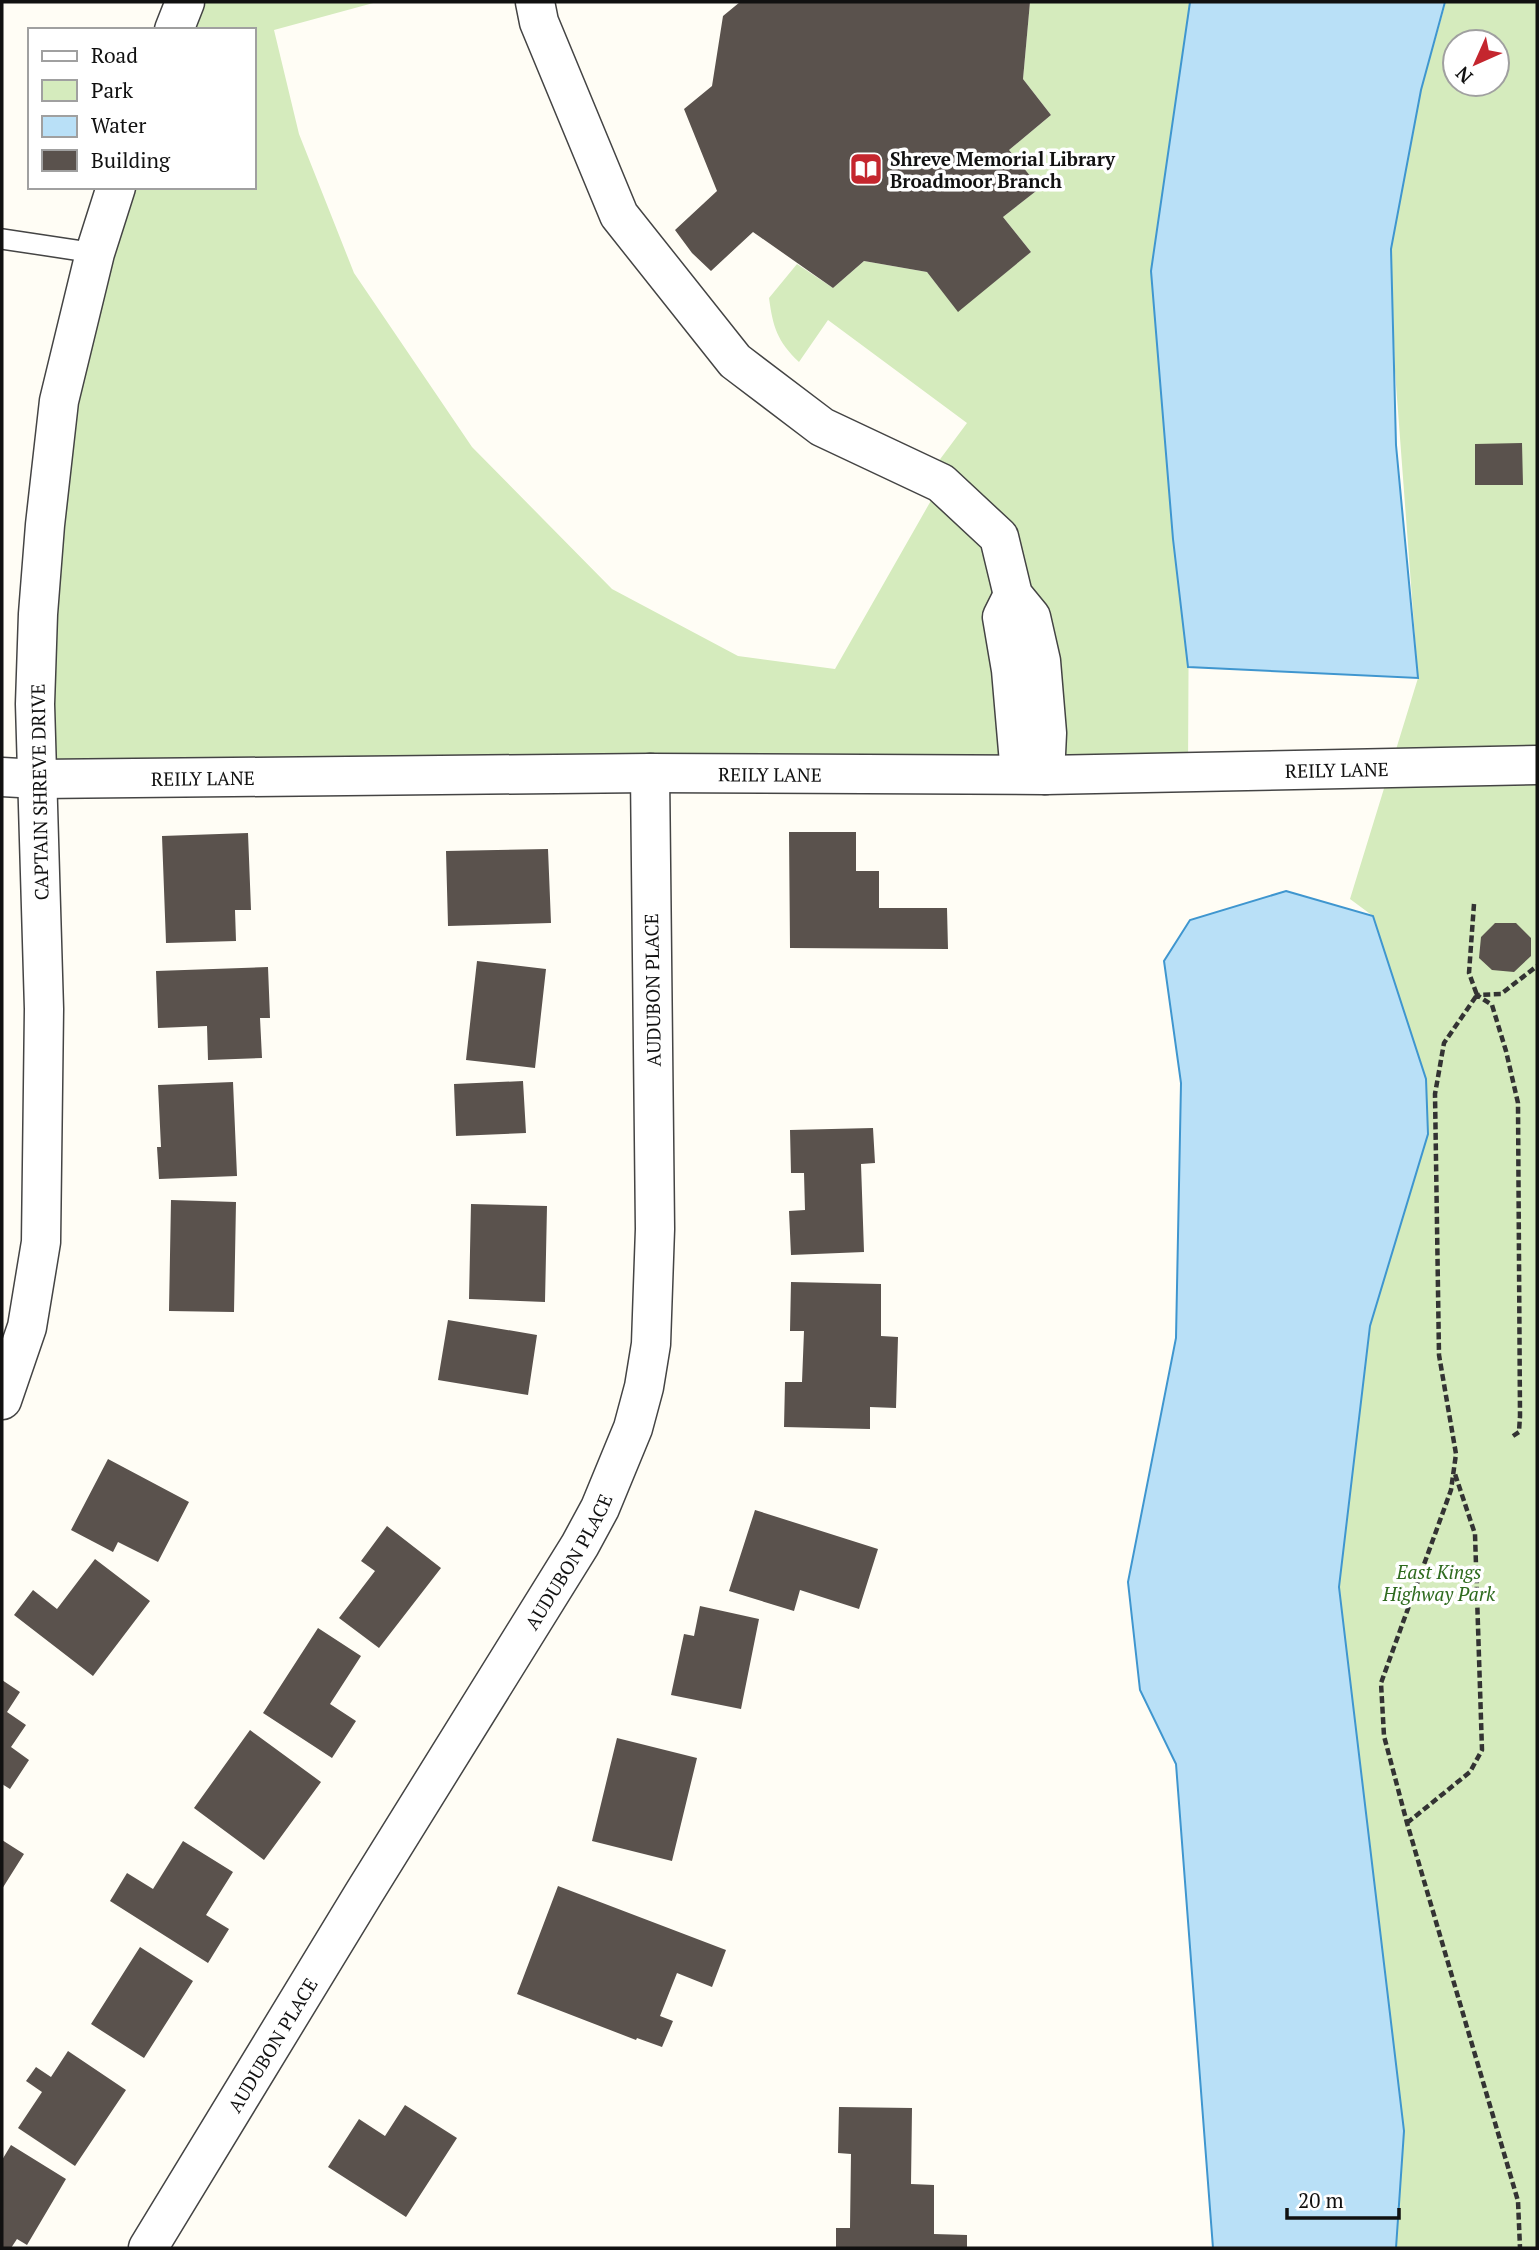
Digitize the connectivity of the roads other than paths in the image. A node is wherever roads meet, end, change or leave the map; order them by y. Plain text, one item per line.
1 (185, 2) edge
2 (535, 2) edge
3 (175, 28) edge
4 (115, 189) edge
5 (2, 239) edge
6 (95, 253) junction
7 (1537, 765) edge
8 (650, 773) junction
9 (1032, 774) junction
10 (20, 778) edge
11 (2, 1400) edge
12 (148, 2248) edge

1 - 3 street
2 - 9 street
4 - 6 street, CAPTAIN SHREVE DRIVE
5 - 6 lane
6 - 10 street, CAPTAIN SHREVE DRIVE
7 - 9 street, REILY LANE
8 - 9 street, REILY LANE
8 - 10 street, REILY LANE
8 - 12 street, AUDUBON PLACE
10 - 11 street, CAPTAIN SHREVE DRIVE

